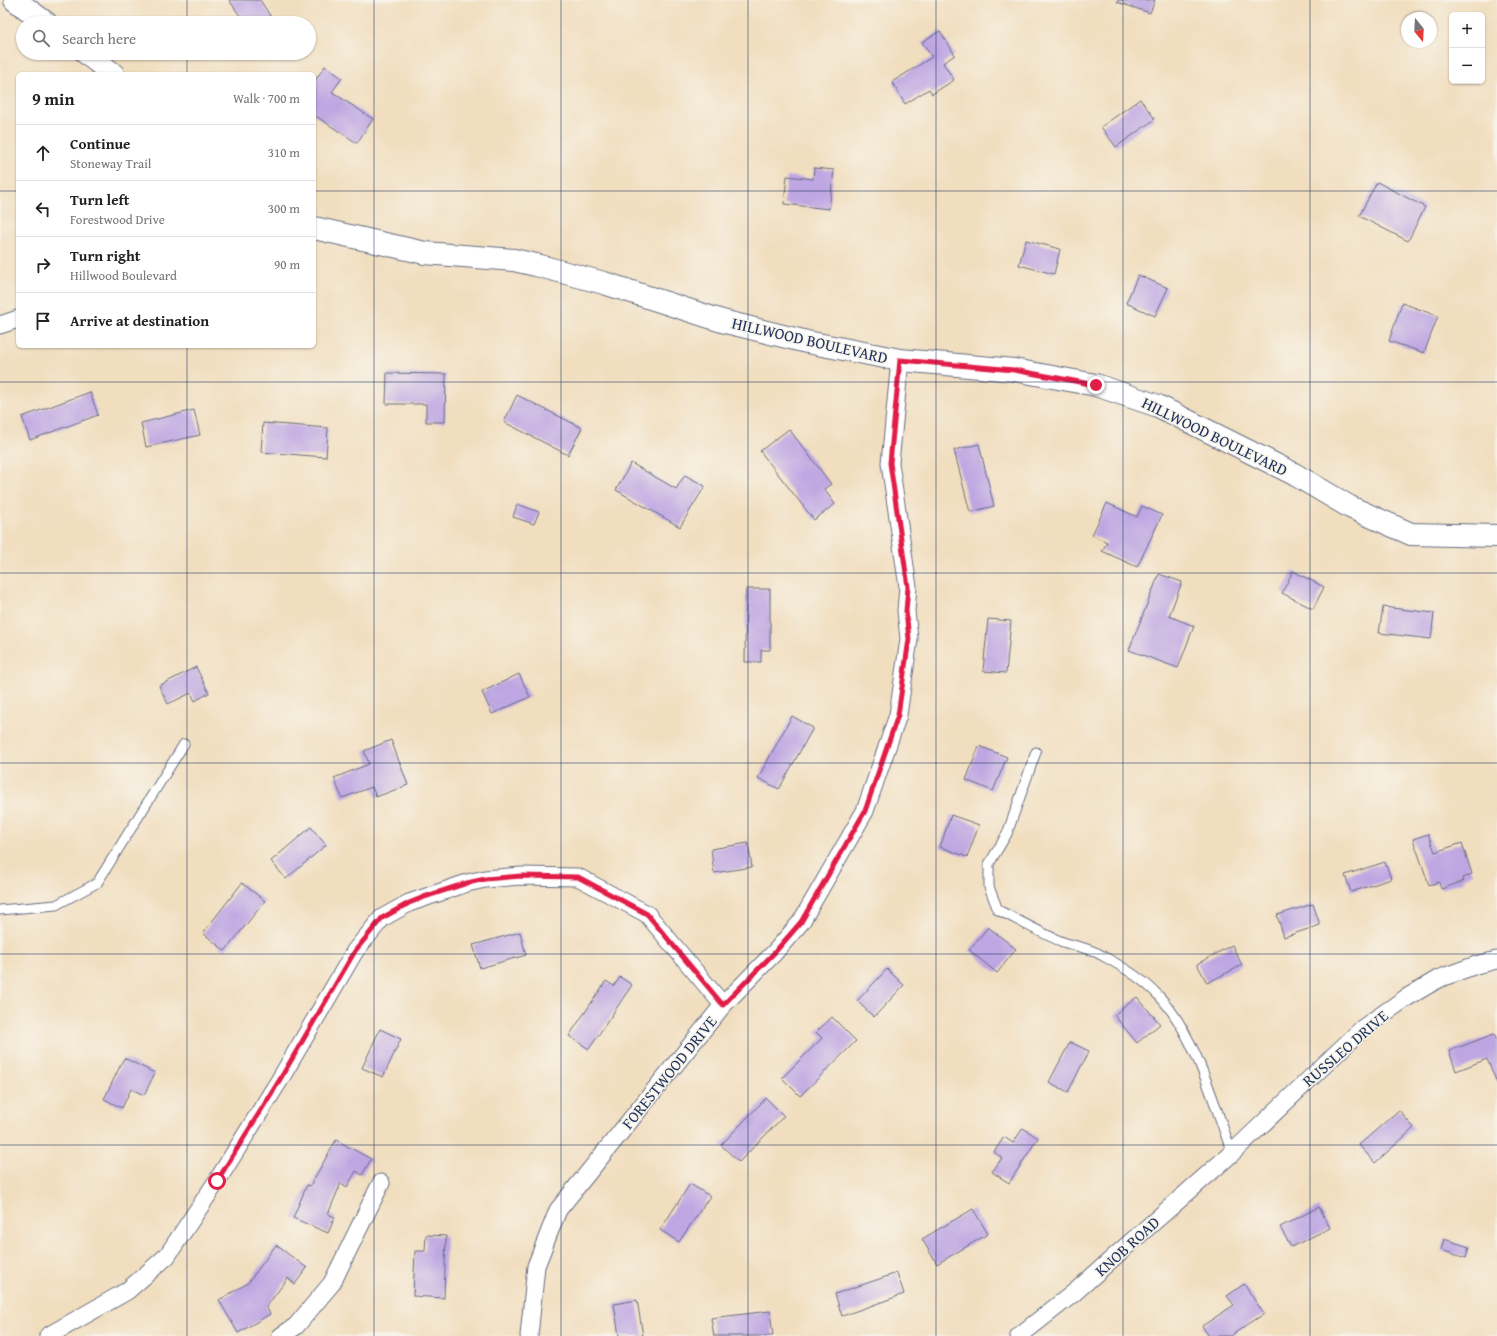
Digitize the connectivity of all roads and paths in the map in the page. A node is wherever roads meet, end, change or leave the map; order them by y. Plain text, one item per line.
1 (15, 0) edge
2 (37, 16) edge
3 (95, 60) edge
4 (110, 72) edge
5 (316, 228) edge
6 (16, 320) edge
7 (0, 325) edge
8 (900, 360) junction
9 (1497, 536) edge
10 (184, 744) dead end
11 (1036, 752) dead end
12 (0, 910) edge
13 (1497, 960) edge
14 (723, 1005) junction
15 (1232, 1153) junction
16 (382, 1183) dead end
17 (48, 1336) edge
18 (281, 1336) edge
19 (529, 1336) edge
20 (1019, 1336) edge

1 - 2 street
3 - 4 street
5 - 8 street, HILLWOOD BOULEVARD
6 - 7 street
8 - 9 street, HILLWOOD BOULEVARD
8 - 14 street, FORESTWOOD DRIVE
10 - 12 lane
11 - 15 lane
13 - 15 street, RUSSLEO DRIVE
14 - 17 street
14 - 19 street, FORESTWOOD DRIVE
15 - 20 street, KNOB ROAD
16 - 18 street

